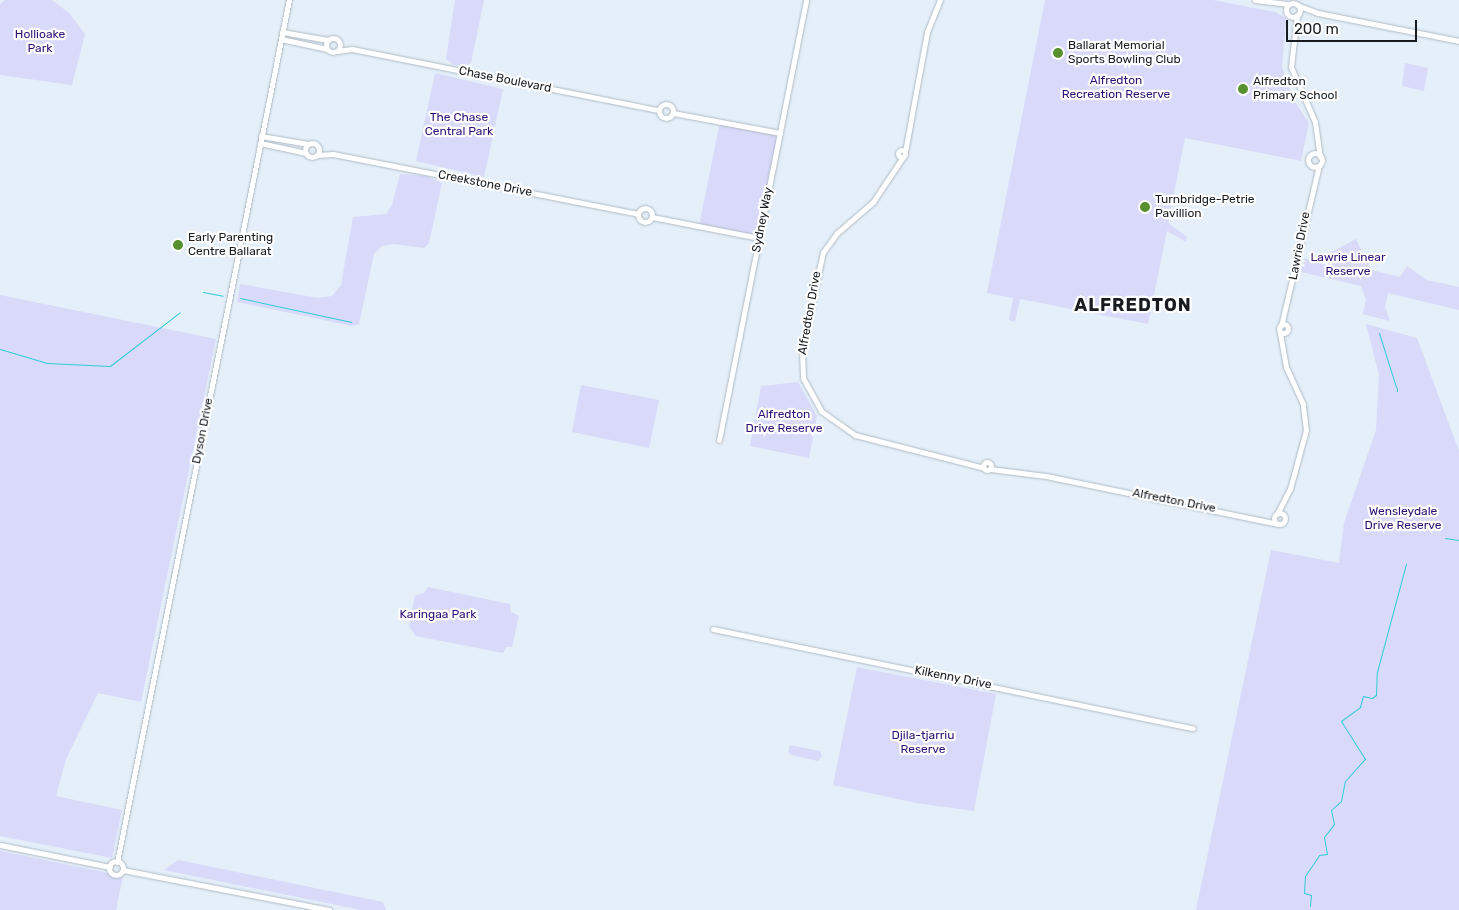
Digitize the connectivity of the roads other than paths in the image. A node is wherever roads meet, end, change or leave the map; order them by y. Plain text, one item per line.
1 (289, 0) edge
2 (806, 0) edge
3 (940, 0) edge
4 (1255, 0) edge
5 (1269, 3) junction
6 (1291, 3) junction
7 (1298, 5) junction
8 (1318, 13) junction
9 (1288, 14) junction
10 (1298, 15) junction
11 (1293, 31) junction
12 (282, 32) junction
13 (281, 39) junction
14 (328, 40) junction
15 (1459, 41) edge
16 (339, 42) junction
17 (327, 49) junction
18 (352, 49) junction
19 (337, 51) junction
20 (658, 110) junction
21 (672, 113) junction
22 (780, 134) junction
23 (261, 136) junction
24 (1318, 140) junction
25 (260, 143) junction
26 (308, 144) junction
27 (319, 147) junction
28 (306, 153) junction
29 (333, 154) junction
30 (317, 155) junction
31 (1309, 156) junction
32 (1320, 157) junction
33 (1308, 162) junction
34 (1319, 165) junction
35 (1313, 179) junction
36 (638, 214) junction
37 (652, 217) junction
38 (759, 238) junction
39 (1286, 312) junction
40 (1281, 326) junction
41 (1288, 330) junction
42 (1280, 332) junction
43 (1283, 345) junction
44 (719, 440) dead end
45 (1285, 502) junction
46 (1277, 515) junction
47 (1285, 516) junction
48 (1258, 518) junction
49 (1278, 524) junction
50 (713, 629) dead end
51 (1193, 728) dead end
52 (0, 845) edge
53 (117, 862) junction
54 (110, 867) junction
55 (123, 870) junction
56 (329, 910) edge

1 - 12 street, Dyson Drive
2 - 22 street, Sydney Way
3 - 48 street, Alfredton Drive
4 - 5 street
5 - 6 street
5 - 9 street
6 - 7 street
6 - 9 street
7 - 8 street
7 - 10 street
8 - 10 street
8 - 15 street
9 - 10 street
9 - 11 street
10 - 11 street
11 - 24 street
12 - 13 street, Dyson Drive
12 - 14 street
13 - 17 street
13 - 23 street, Dyson Drive
14 - 16 street, Chase Boulevard
14 - 17 street
16 - 18 street, Chase Boulevard
16 - 19 street
17 - 19 street, Chase Boulevard
18 - 19 street, Chase Boulevard
18 - 20 street, Chase Boulevard
20 - 21 street
20 - 21 street
21 - 22 street
22 - 38 street, Sydney Way
23 - 25 street, Dyson Drive
23 - 26 street
24 - 31 street
24 - 32 street
25 - 28 street
25 - 53 street, Dyson Drive
26 - 27 street, Creekstone Drive
26 - 28 street
27 - 29 street, Creekstone Drive
27 - 30 street
28 - 30 street, Creekstone Drive
29 - 30 street, Creekstone Drive
29 - 36 street, Creekstone Drive
31 - 32 street
31 - 33 street
32 - 34 street, Lawrie Drive
33 - 34 street
33 - 35 street, Lawrie Drive
34 - 35 street, Lawrie Drive
35 - 39 street, Lawrie Drive
36 - 37 street
36 - 37 street
37 - 38 street
38 - 44 street, Sydney Way
39 - 40 street, Lawrie Drive
39 - 41 street, Lawrie Drive
40 - 41 street
40 - 42 street, Lawrie Drive
41 - 42 street
41 - 43 street, Lawrie Drive
42 - 43 street
43 - 45 street
45 - 46 street
45 - 47 street
46 - 47 street
46 - 48 street, Alfredton Drive
46 - 49 street
47 - 49 street
48 - 49 street, Alfredton Drive
50 - 51 street, Kilkenny Drive
52 - 54 street
53 - 54 street
53 - 55 street
54 - 55 street
55 - 56 street

